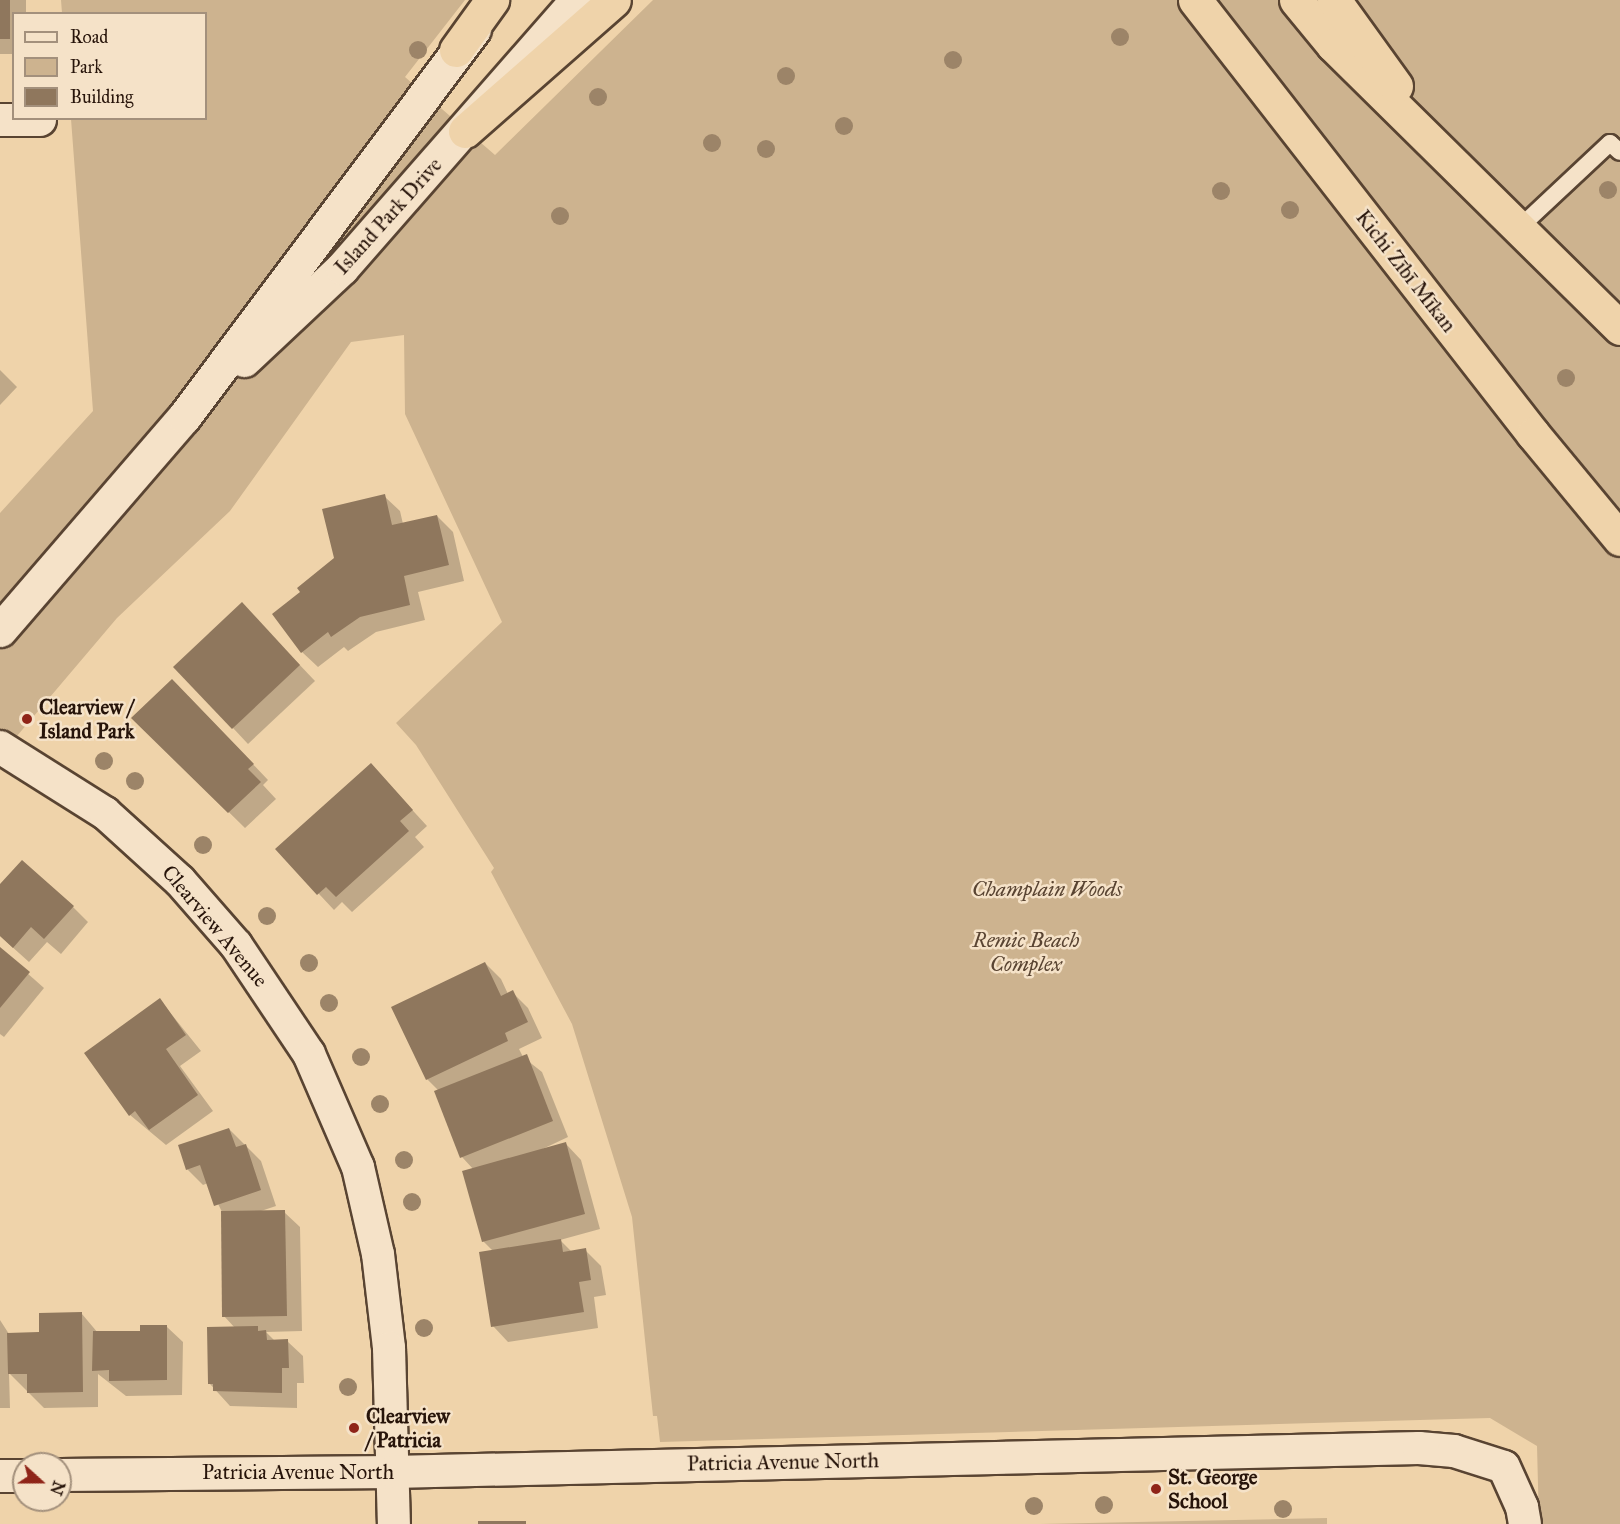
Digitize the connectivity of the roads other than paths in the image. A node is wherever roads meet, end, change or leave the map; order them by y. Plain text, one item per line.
1 (492, 0) edge
2 (498, 0) edge
3 (577, 0) edge
4 (614, 0) edge
5 (1173, 0) edge
6 (1195, 0) edge
7 (1296, 0) edge
8 (1334, 0) edge
9 (456, 50) junction
10 (0, 120) edge
11 (40, 120) edge
12 (465, 131) junction
13 (1310, 147) junction
14 (1437, 148) junction
15 (1620, 152) edge
16 (1518, 229) junction
17 (1620, 328) edge
18 (184, 417) junction
19 (1620, 539) edge
20 (0, 630) edge
21 (0, 747) edge
22 (393, 1472) junction
23 (72, 1475) edge
24 (394, 1524) edge
25 (1525, 1524) edge

1 - 9 highway
2 - 9 main road, Island Park Drive
3 - 12 main road, Island Park Drive
4 - 12 highway
5 - 13 highway
6 - 13 highway, Kichi Zībī Mīkan
7 - 14 highway
8 - 14 highway
9 - 18 main road, Island Park Drive
10 - 11 street
12 - 18 main road, Island Park Drive
13 - 19 highway, Kichi Zībī Mīkan
14 - 16 highway
15 - 16 lane
16 - 17 highway
18 - 20 main road, Island Park Drive
21 - 22 street, Clearview Avenue
22 - 23 street, Patricia Avenue North
22 - 24 street, Clearview Avenue
22 - 25 street, Patricia Avenue North

